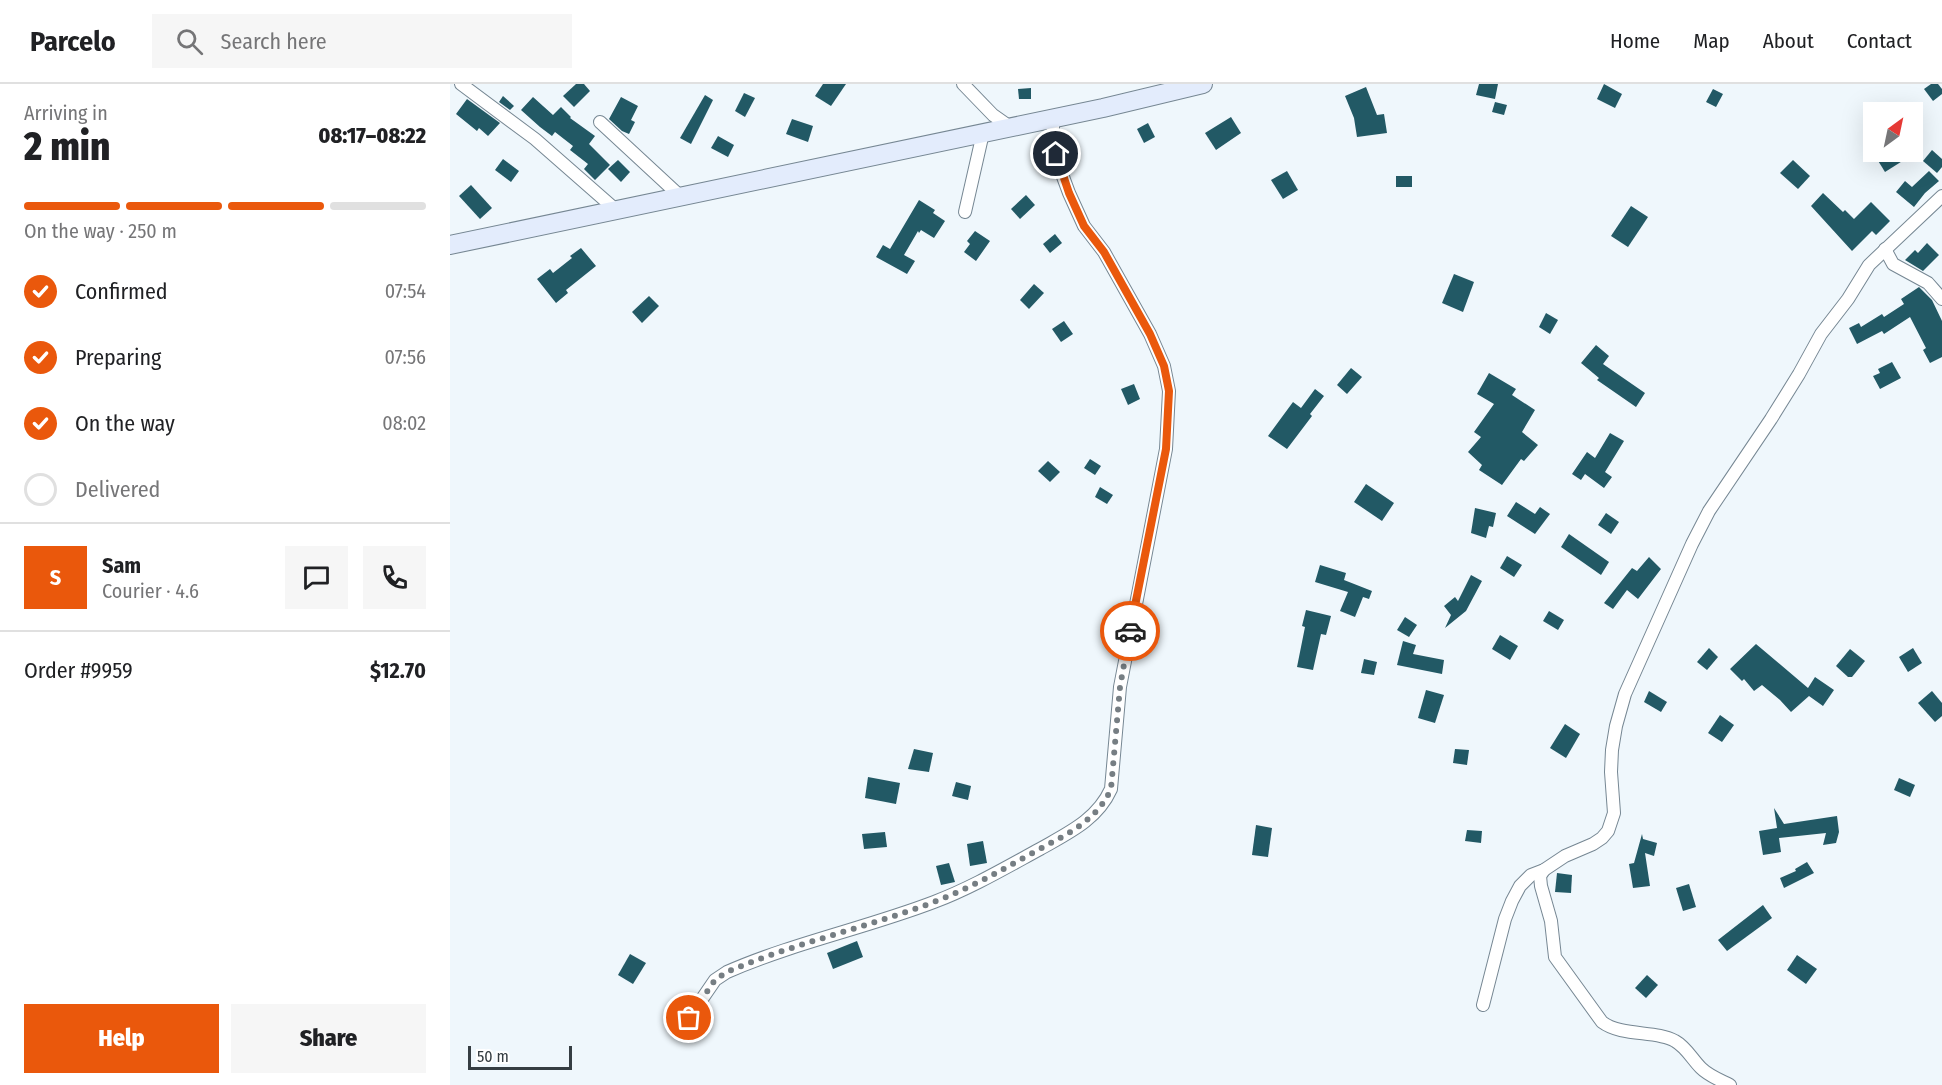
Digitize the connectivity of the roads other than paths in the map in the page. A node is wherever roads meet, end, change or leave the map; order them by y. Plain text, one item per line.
1 (461, 84) edge
2 (963, 84) edge
3 (1203, 84) edge
4 (1053, 118) junction
5 (600, 122) dead end
6 (1010, 127) junction
7 (982, 133) junction
8 (681, 196) junction
9 (1942, 196) edge
10 (616, 210) junction
11 (965, 212) dead end
12 (450, 245) edge
13 (1885, 249) junction
14 (1942, 299) edge
15 (1544, 870) junction
16 (1483, 1005) dead end
17 (689, 1018) dead end
18 (1730, 1085) edge

1 - 10 street
2 - 6 street
3 - 4 street
4 - 6 street
4 - 17 street
5 - 8 street
6 - 7 street
7 - 8 street
7 - 11 street
8 - 10 street
9 - 13 street
10 - 12 street
13 - 14 street
13 - 15 street
15 - 16 street
15 - 18 street

